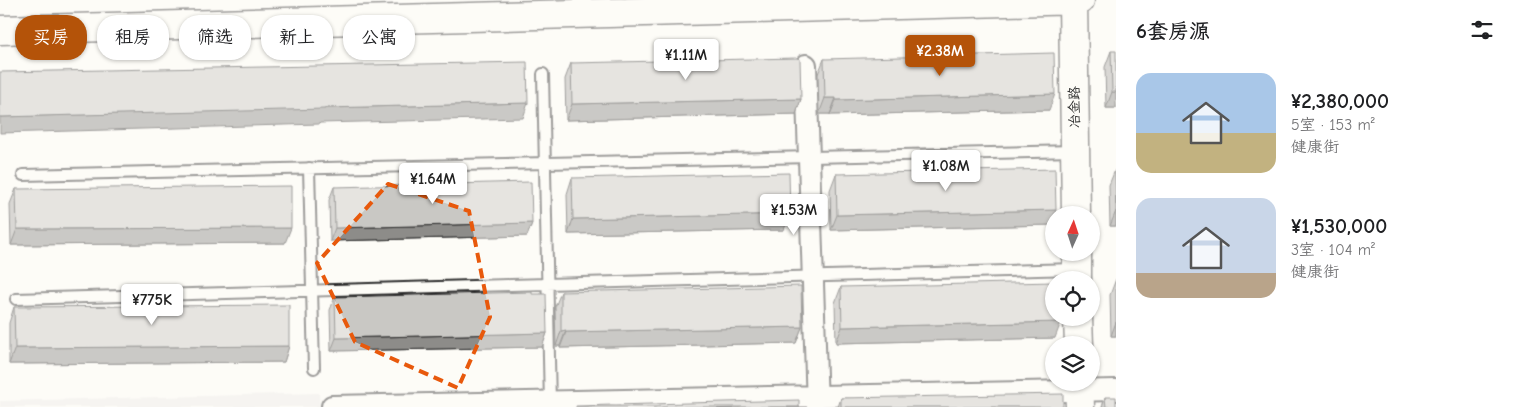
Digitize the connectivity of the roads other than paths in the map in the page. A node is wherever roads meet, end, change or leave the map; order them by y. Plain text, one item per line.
1 (1073, 0) edge
2 (1080, 0) edge
3 (0, 30) edge
4 (806, 65) dead end
5 (543, 74) dead end
6 (1075, 150) junction
7 (809, 157) junction
8 (545, 163) junction
9 (309, 168) junction
10 (23, 175) dead end
11 (1076, 206) edge
12 (1077, 267) edge
13 (813, 276) junction
14 (547, 284) junction
15 (312, 290) junction
16 (16, 298) dead end
17 (314, 368) dead end
18 (1116, 390) edge
19 (1079, 394) edge
20 (817, 402) edge
21 (550, 404) edge
22 (332, 406) dead end

1 - 2 main road
1 - 3 main road
1 - 6 main road, 冶金路
4 - 7 street
5 - 8 lane
6 - 7 lane
6 - 11 main road, 冶金路
7 - 8 lane
7 - 13 street
8 - 9 lane
8 - 14 lane
9 - 10 lane
9 - 15 lane
12 - 13 lane
13 - 14 lane
13 - 20 street
14 - 15 lane
14 - 21 lane
15 - 16 lane
15 - 17 lane
18 - 19 street
19 - 20 street
20 - 21 street
21 - 22 street

